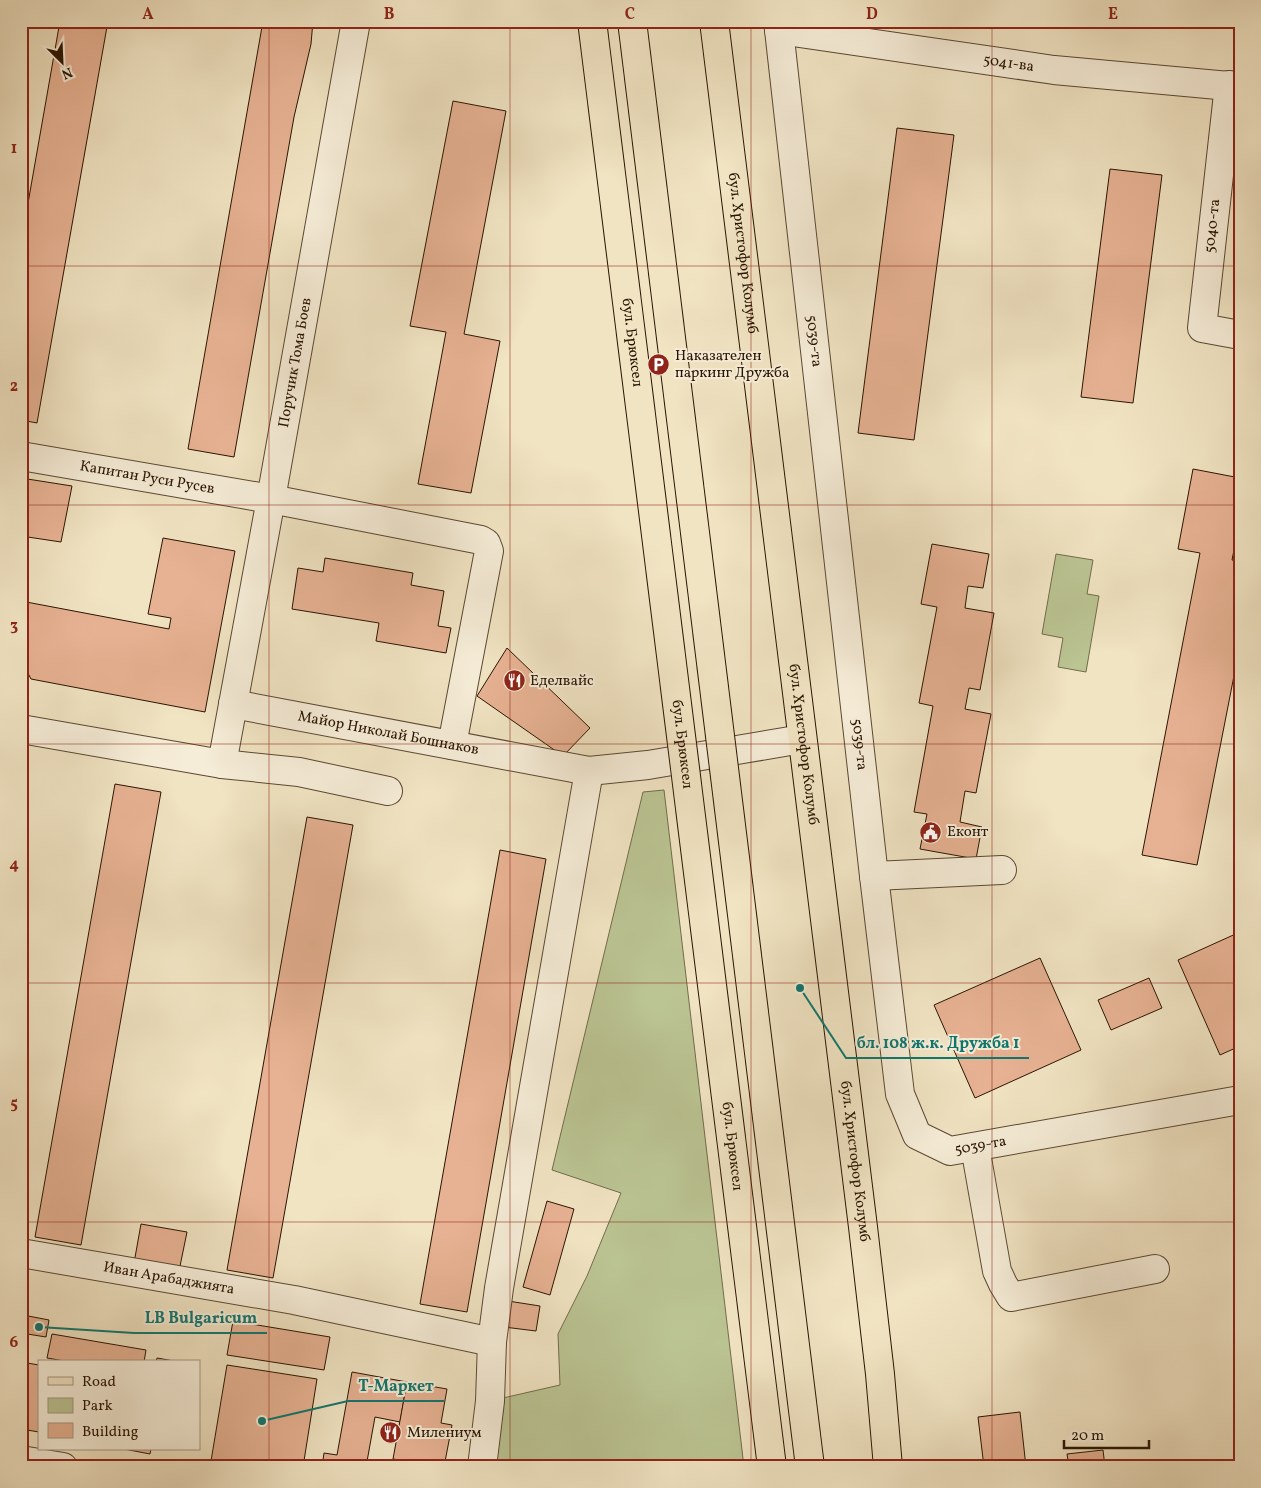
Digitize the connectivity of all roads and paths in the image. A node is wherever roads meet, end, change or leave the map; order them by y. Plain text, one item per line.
1 (356, 21) edge
2 (592, 21) edge
3 (632, 21) edge
4 (714, 21) edge
5 (778, 25) edge
6 (1234, 86) edge
7 (1240, 335) edge
8 (21, 456) edge
9 (271, 498) junction
10 (233, 704) junction
11 (21, 729) edge
12 (802, 739) junction
13 (452, 745) junction
14 (222, 764) junction
15 (589, 771) junction
16 (388, 791) dead end
17 (1002, 870) dead end
18 (874, 876) junction
19 (1240, 1100) edge
20 (976, 1147) junction
21 (21, 1253) edge
22 (1155, 1269) dead end
23 (492, 1342) junction
24 (21, 1460) edge
25 (63, 1467) edge
26 (482, 1467) edge
27 (772, 1467) edge
28 (810, 1467) edge
29 (888, 1467) edge

1 - 9 street, Поручик Тома Боев
2 - 27 main road, бул. Брюксел, bridge
3 - 28 main road, bridge
4 - 12 main road, бул. Христофор Колумб
5 - 6 street, 5041-ва
5 - 18 street, 5039-та
6 - 7 street, 5040-та
8 - 9 street, Капитан Руси Русев
9 - 10 street, Поручик Тома Боев
9 - 13 street, Капитан Руси Русев
10 - 13 street, Майор Николай Бошнаков
10 - 14 street
11 - 14 street
12 - 15 street, Майор Николай Бошнаков
12 - 29 main road, бул. Христофор Колумб
13 - 15 street, Майор Николай Бошнаков
14 - 16 street
15 - 23 street
17 - 18 street
18 - 20 street, 5039-та
19 - 20 street, 5039-та
20 - 22 street
21 - 23 street, Иван Арабаджията
23 - 26 street
24 - 25 street

